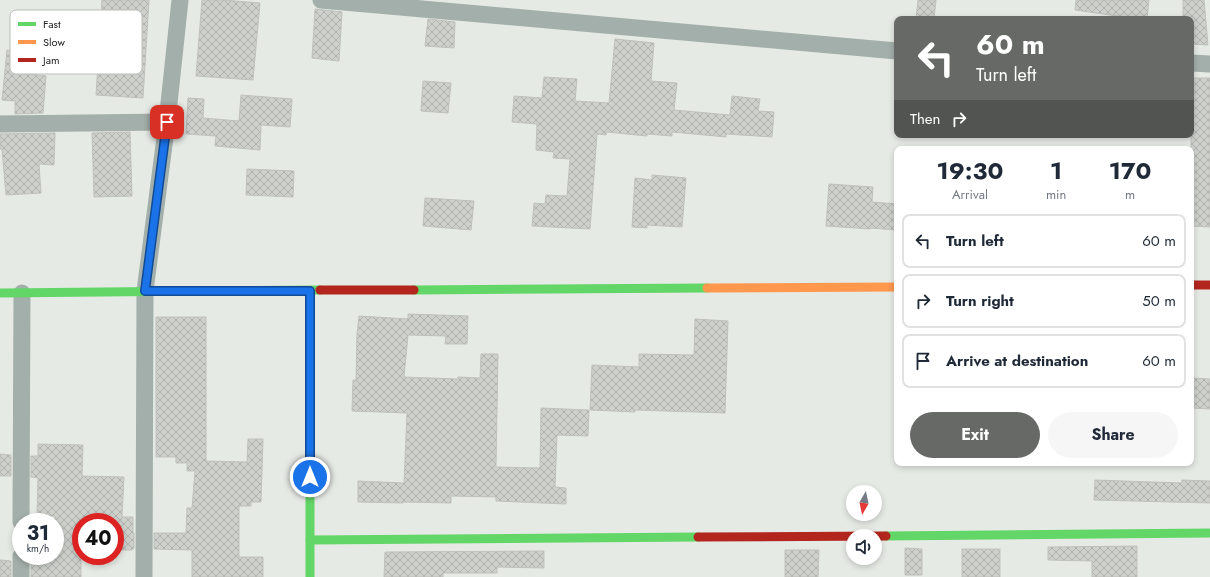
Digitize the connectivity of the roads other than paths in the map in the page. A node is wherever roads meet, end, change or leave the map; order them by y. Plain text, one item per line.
1 (180, 0) edge
2 (321, 0) edge
3 (894, 51) edge
4 (1194, 63) edge
5 (1210, 64) edge
6 (167, 122) junction
7 (0, 124) edge
8 (1210, 285) edge
9 (1194, 286) edge
10 (894, 288) edge
11 (145, 291) junction
12 (310, 291) junction
13 (0, 293) edge
14 (22, 293) junction
15 (21, 513) edge
16 (1210, 533) edge
17 (310, 540) junction
18 (21, 565) edge
19 (21, 577) edge
20 (144, 577) edge
21 (310, 577) edge

1 - 6 street
2 - 3 street
4 - 5 street
6 - 7 street
6 - 11 street
8 - 9 street
10 - 12 street
11 - 12 street
11 - 14 street
11 - 20 street
12 - 17 street
13 - 14 street
14 - 15 street
16 - 17 street
17 - 21 street
18 - 19 street

